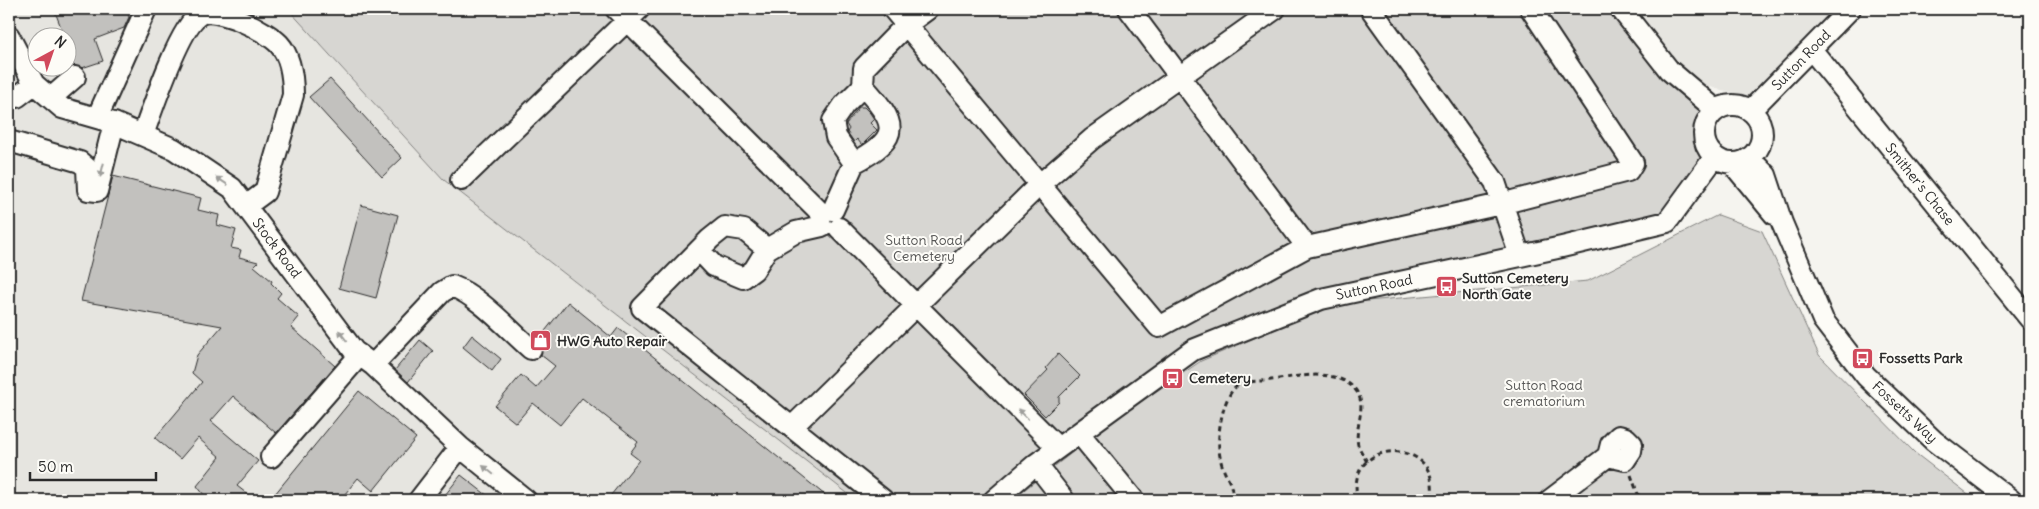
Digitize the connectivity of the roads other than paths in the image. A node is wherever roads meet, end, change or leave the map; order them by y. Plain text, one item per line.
1 (146, 9) edge
2 (893, 9) edge
3 (928, 9) edge
4 (1129, 9) edge
5 (1275, 9) edge
6 (1371, 9) edge
7 (1531, 9) edge
8 (1621, 9) edge
9 (1850, 9) edge
10 (628, 13) edge
11 (906, 25) junction
12 (9, 36) edge
13 (1810, 49) junction
14 (1181, 77) junction
15 (74, 78) edge
16 (34, 84) junction
17 (863, 86) junction
18 (9, 96) edge
19 (51, 98) junction
20 (1716, 110) junction
21 (1751, 110) junction
22 (105, 120) junction
23 (142, 135) junction
24 (9, 141) edge
25 (1732, 160) junction
26 (854, 164) junction
27 (461, 180) dead end
28 (1038, 185) junction
29 (1501, 204) junction
30 (246, 206) junction
31 (829, 220) junction
32 (1307, 248) junction
33 (767, 249) junction
34 (699, 250) junction
35 (1520, 256) junction
36 (916, 306) junction
37 (2030, 319) edge
38 (530, 349) dead end
39 (367, 360) junction
40 (792, 428) junction
41 (1079, 433) junction
42 (460, 447) junction
43 (1058, 448) junction
44 (271, 457) dead end
45 (1616, 458) road end
46 (1036, 464) junction
47 (419, 500) edge
48 (526, 500) edge
49 (883, 500) edge
50 (994, 500) edge
51 (1064, 500) edge
52 (1134, 500) edge
53 (1550, 500) edge
54 (2011, 500) edge

1 - 22 street
2 - 11 street
3 - 11 street
4 - 14 street
5 - 14 street
6 - 29 street
7 - 29 street
8 - 20 street
9 - 13 street, Sutton Road
10 - 27 street
10 - 31 street
11 - 17 street
11 - 28 street
12 - 16 street, Stock Road
13 - 21 street, Sutton Road
13 - 37 street, Smither's Chase
14 - 28 street
14 - 32 street
15 - 19 street
16 - 18 street
16 - 19 street, Stock Road
17 - 26 street
17 - 26 street
19 - 22 street, Stock Road
20 - 21 street
20 - 25 street
21 - 25 street, Sutton Road
22 - 23 street, Stock Road
22 -> 24 street
30 -> 23 street, Stock Road
23 - 30 street
25 - 35 street, Sutton Road
25 - 54 street, Fossetts Way
26 - 31 street
28 - 32 street
28 - 36 street
29 - 32 street
29 - 35 street
39 -> 30 street, Stock Road
31 - 33 street
31 - 36 street
33 - 34 street
33 - 34 street
34 - 40 street
35 - 41 street, Sutton Road
36 - 40 street
43 -> 36 street
38 - 39 street
39 - 42 street, Stock Road
39 - 44 street
40 - 49 street
41 - 43 street, Sutton Road
41 - 52 street
42 - 47 street
48 -> 42 street, Stock Road
43 - 46 street, Sutton Road
45 - 53 street
46 - 50 street, Sutton Road
46 - 51 street

